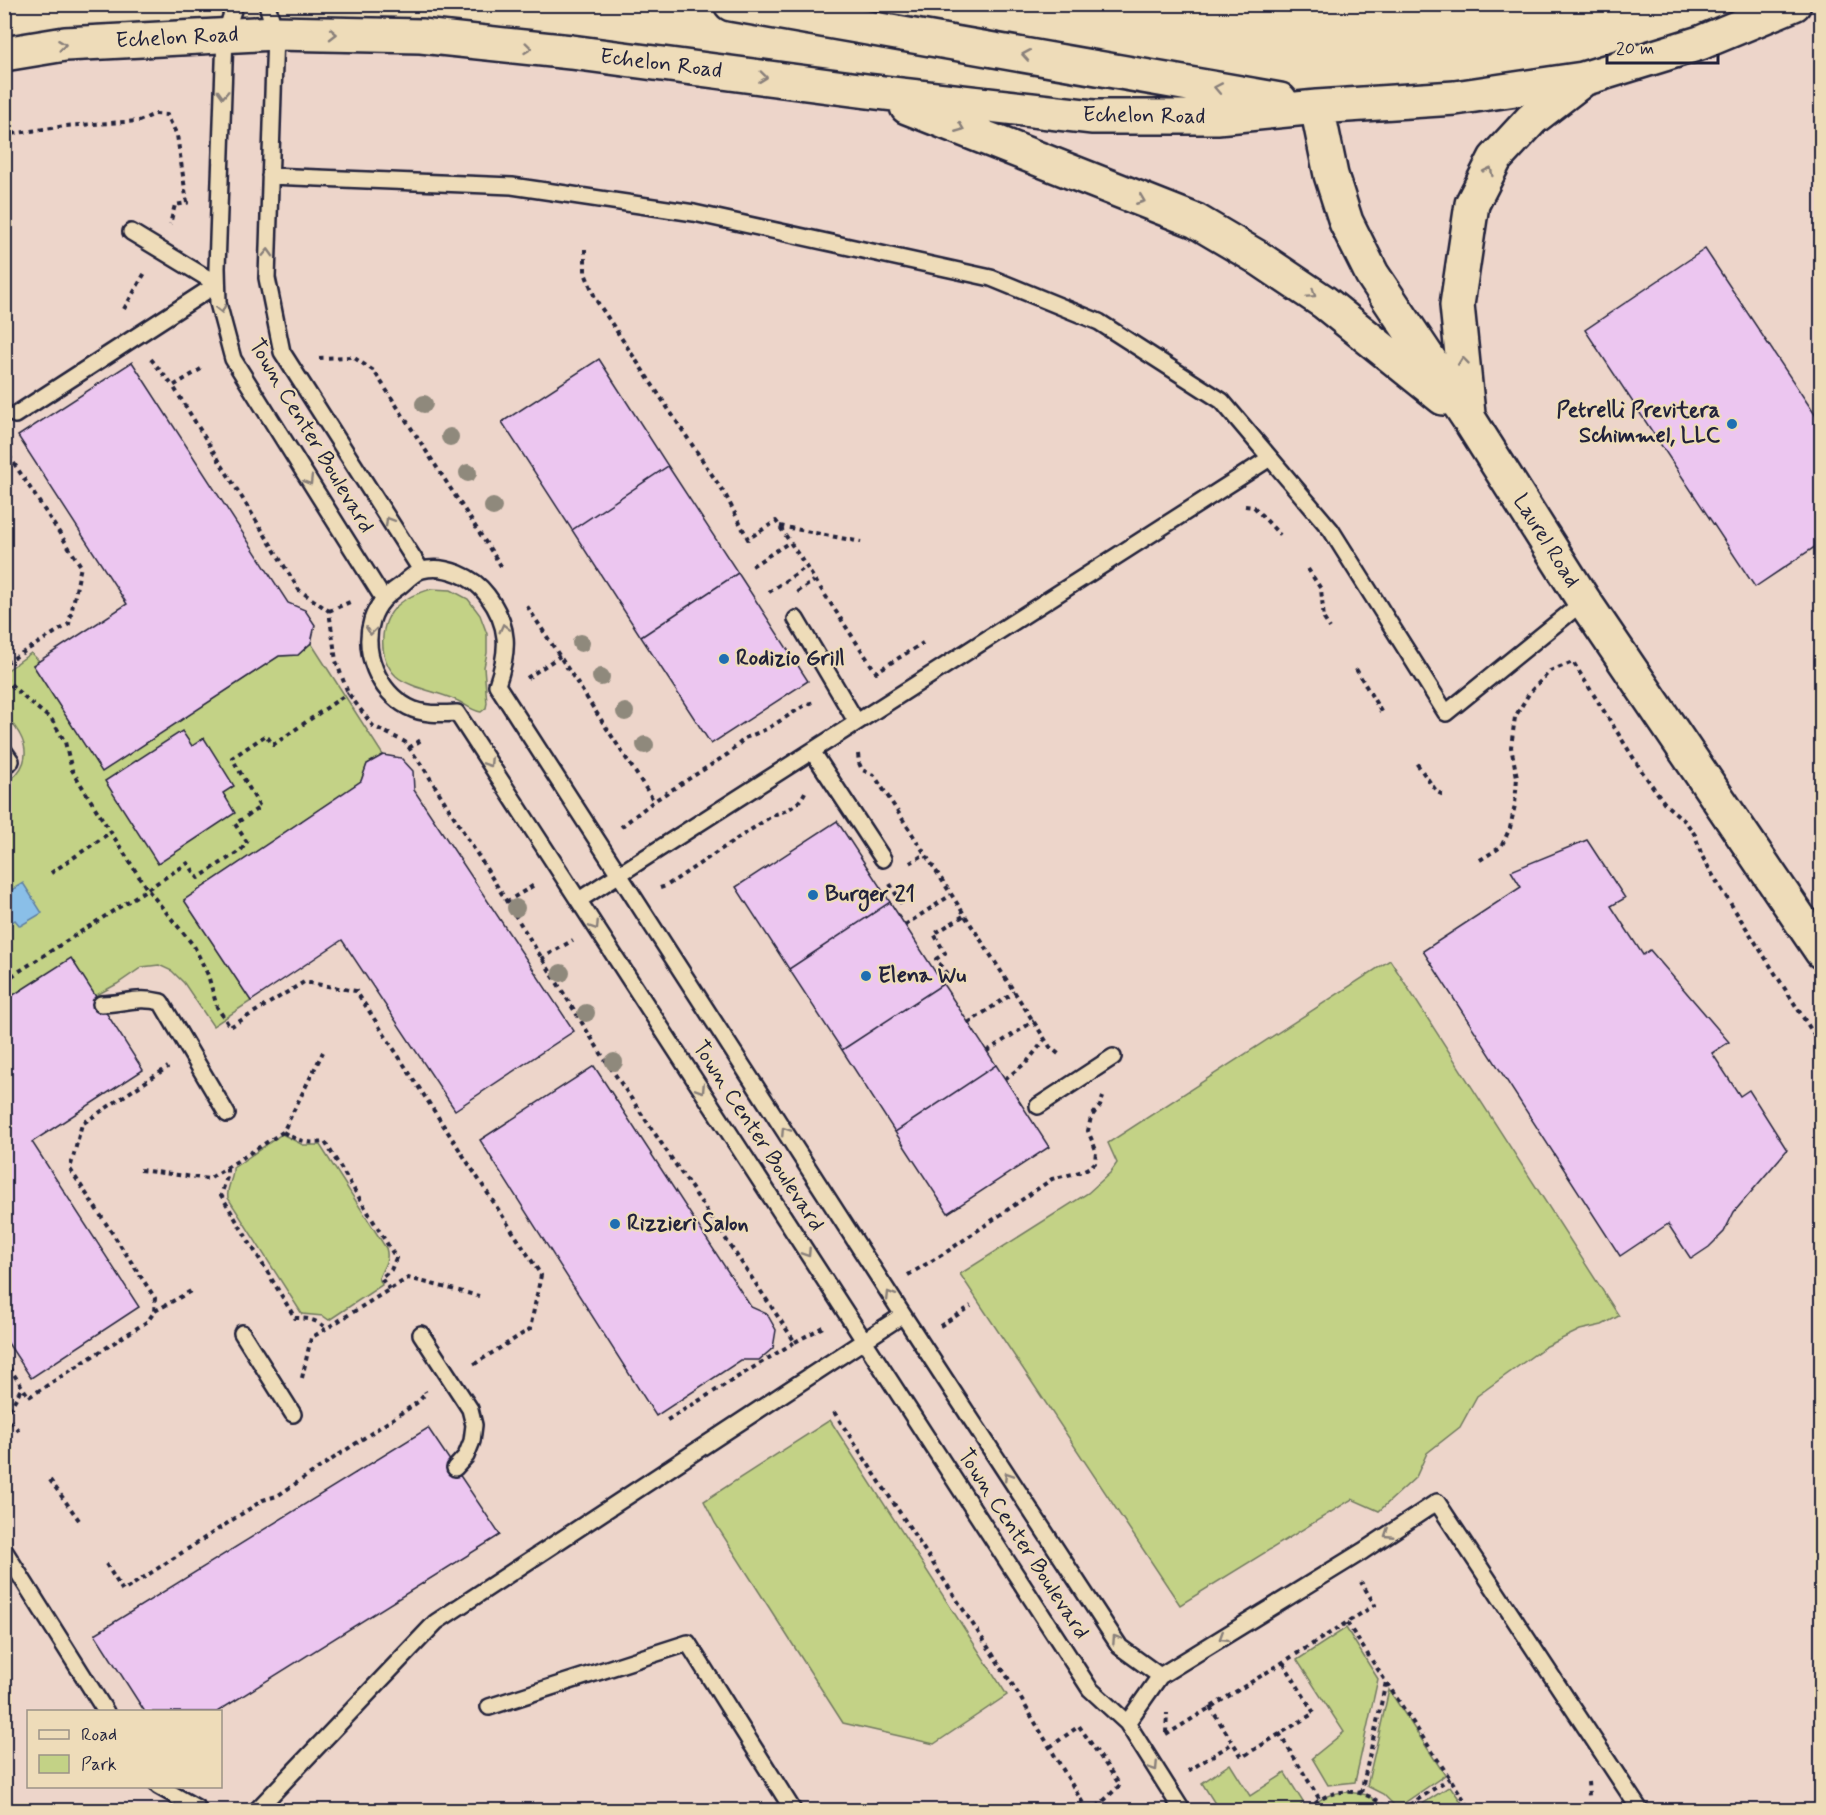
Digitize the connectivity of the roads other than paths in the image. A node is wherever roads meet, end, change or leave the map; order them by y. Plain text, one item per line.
1 (235, 4) edge
2 (731, 4) edge
3 (1794, 4) edge
4 (271, 19) edge
5 (225, 35) junction
6 (4, 54) edge
7 (1583, 80) junction
8 (867, 91) junction
9 (1317, 107) junction
10 (270, 176) junction
11 (131, 232) dead end
12 (217, 284) junction
13 (15, 415) dead end
14 (1469, 419) junction
15 (1270, 458) junction
16 (421, 570) junction
17 (383, 598) junction
18 (1584, 601) junction
19 (796, 619) dead end
20 (856, 721) junction
21 (4, 751) edge
22 (812, 751) junction
23 (4, 765) edge
24 (883, 859) dead end
25 (619, 874) junction
26 (579, 900) junction
27 (1821, 952) edge
28 (100, 1004) dead end
29 (1113, 1057) dead end
30 (1038, 1106) dead end
31 (227, 1114) dead end
32 (903, 1315) junction
33 (242, 1333) dead end
34 (421, 1334) dead end
35 (864, 1341) junction
36 (293, 1414) road end
37 (455, 1468) dead end
38 (4, 1550) edge
39 (1160, 1676) junction
40 (489, 1707) dead end
41 (105, 1710) edge
42 (1127, 1723) junction
43 (162, 1788) edge
44 (199, 1810) edge
45 (257, 1810) edge
46 (793, 1810) edge
47 (1182, 1810) edge
48 (1640, 1810) edge

1 - 5 lane, Town Center Boulevard
9 -> 2 street, Echelon Road
3 - 7 street, Echelon Road
4 - 5 street, Echelon Road
4 -> 8 street, Echelon Road
4 - 10 lane, Town Center Boulevard
6 -> 5 street, Echelon Road
5 -> 12 lane, Town Center Boulevard
7 - 9 street, Echelon Road
14 -> 7 street
8 - 9 street, Echelon Road
8 -> 14 street
9 - 14 street, Laurel Road
10 - 15 lane
16 -> 10 lane, Town Center Boulevard
11 - 12 lane
12 - 13 lane
12 -> 17 lane, Town Center Boulevard
14 - 18 street, Laurel Road
15 - 18 lane
15 - 20 lane
16 - 17 lane
25 -> 16 lane, Town Center Boulevard
17 -> 26 lane, Town Center Boulevard
18 - 27 street, Laurel Road
19 - 20 lane
20 - 22 lane
21 - 23 lane
22 - 24 lane
22 - 25 lane
25 - 26 lane
32 -> 25 lane, Town Center Boulevard
26 -> 35 lane, Town Center Boulevard
28 - 31 lane
29 - 30 lane
32 - 35 lane
39 -> 32 lane, Town Center Boulevard
33 - 36 lane
34 - 37 lane
35 - 42 lane, Town Center Boulevard
35 - 45 lane
38 - 41 lane
39 - 42 lane
48 -> 39 lane
40 - 46 lane
42 -> 47 lane, Town Center Boulevard
43 - 44 lane

